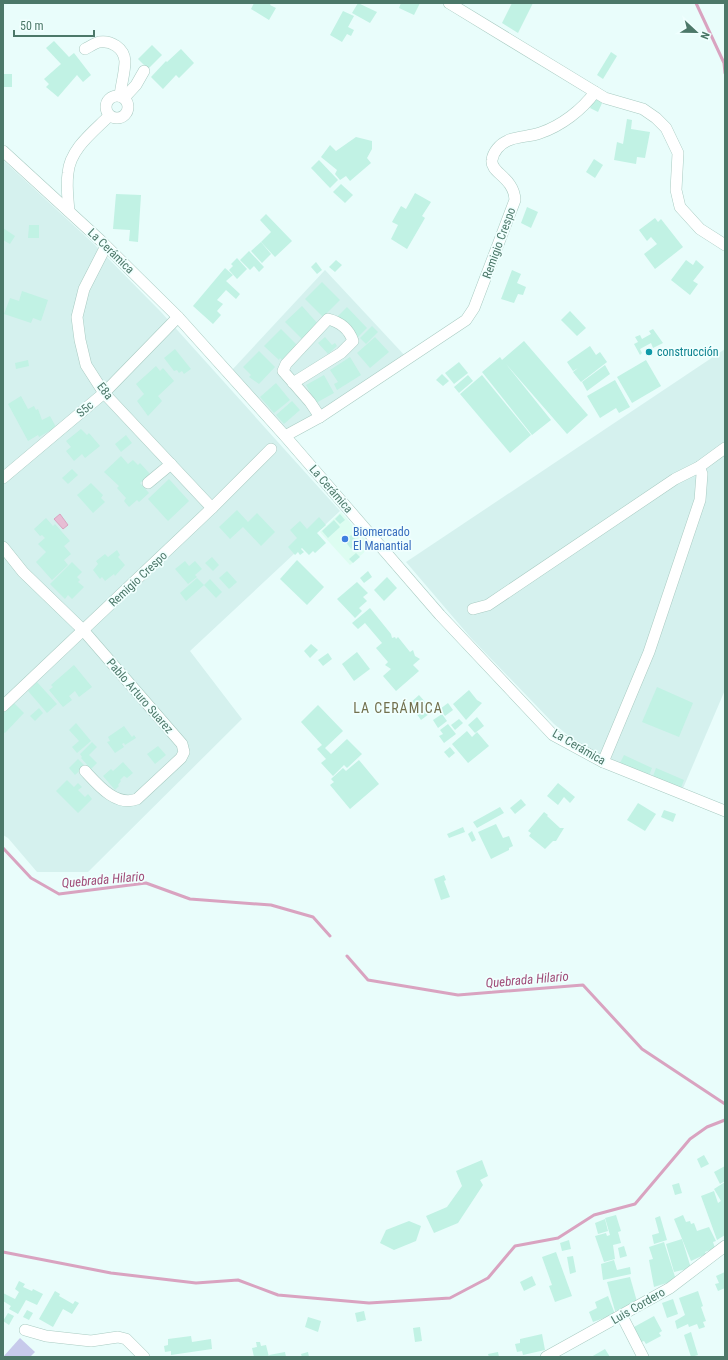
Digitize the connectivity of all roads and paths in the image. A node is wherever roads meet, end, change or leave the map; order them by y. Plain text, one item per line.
1 (449, 3) edge
2 (85, 49) dead end
3 (144, 71) dead end
4 (596, 92) junction
5 (122, 97) junction
6 (109, 116) junction
7 (3, 151) edge
8 (69, 211) junction
9 (725, 245) edge
10 (106, 246) junction
11 (178, 317) junction
12 (293, 383) junction
13 (104, 393) junction
14 (320, 416) junction
15 (286, 436) junction
16 (725, 448) edge
17 (271, 449) dead end
18 (171, 464) junction
19 (699, 467) junction
20 (3, 478) edge
21 (148, 483) dead end
22 (212, 508) junction
23 (3, 547) edge
24 (473, 609) dead end
25 (83, 630) junction
26 (3, 706) edge
27 (603, 762) junction
28 (85, 771) dead end
29 (725, 811) edge
30 (725, 1246) edge
31 (622, 1316) junction
32 (25, 1330) dead end
33 (144, 1357) edge
34 (546, 1357) edge
35 (642, 1357) edge

1 - 4 street
2 - 5 street
3 - 5 street
4 - 9 street
4 - 14 street, Remigio Crespo
5 - 6 street
5 - 6 street
6 - 8 street
7 - 8 street, La Cerámica
8 - 10 street, La Cerámica
10 - 11 street, La Cerámica
10 - 13 street, E8a
11 - 13 street, S5c
11 - 15 street, La Cerámica
12 - 12 street
12 - 14 street
13 - 18 street, E8a
13 - 20 street, S5c
14 - 15 street, Remigio Crespo
15 - 27 street, La Cerámica
16 - 19 street
17 - 22 street, Remigio Crespo
18 - 21 street
18 - 22 street, E8a
19 - 24 street
19 - 27 street
22 - 25 street, Remigio Crespo
23 - 25 street, Pablo Arturo Suarez
25 - 26 street, Remigio Crespo
25 - 28 street, Pablo Arturo Suarez
27 - 29 street, La Cerámica
30 - 31 street, Luis Cordero
31 - 34 street, Luis Cordero
31 - 35 street
32 - 33 street

